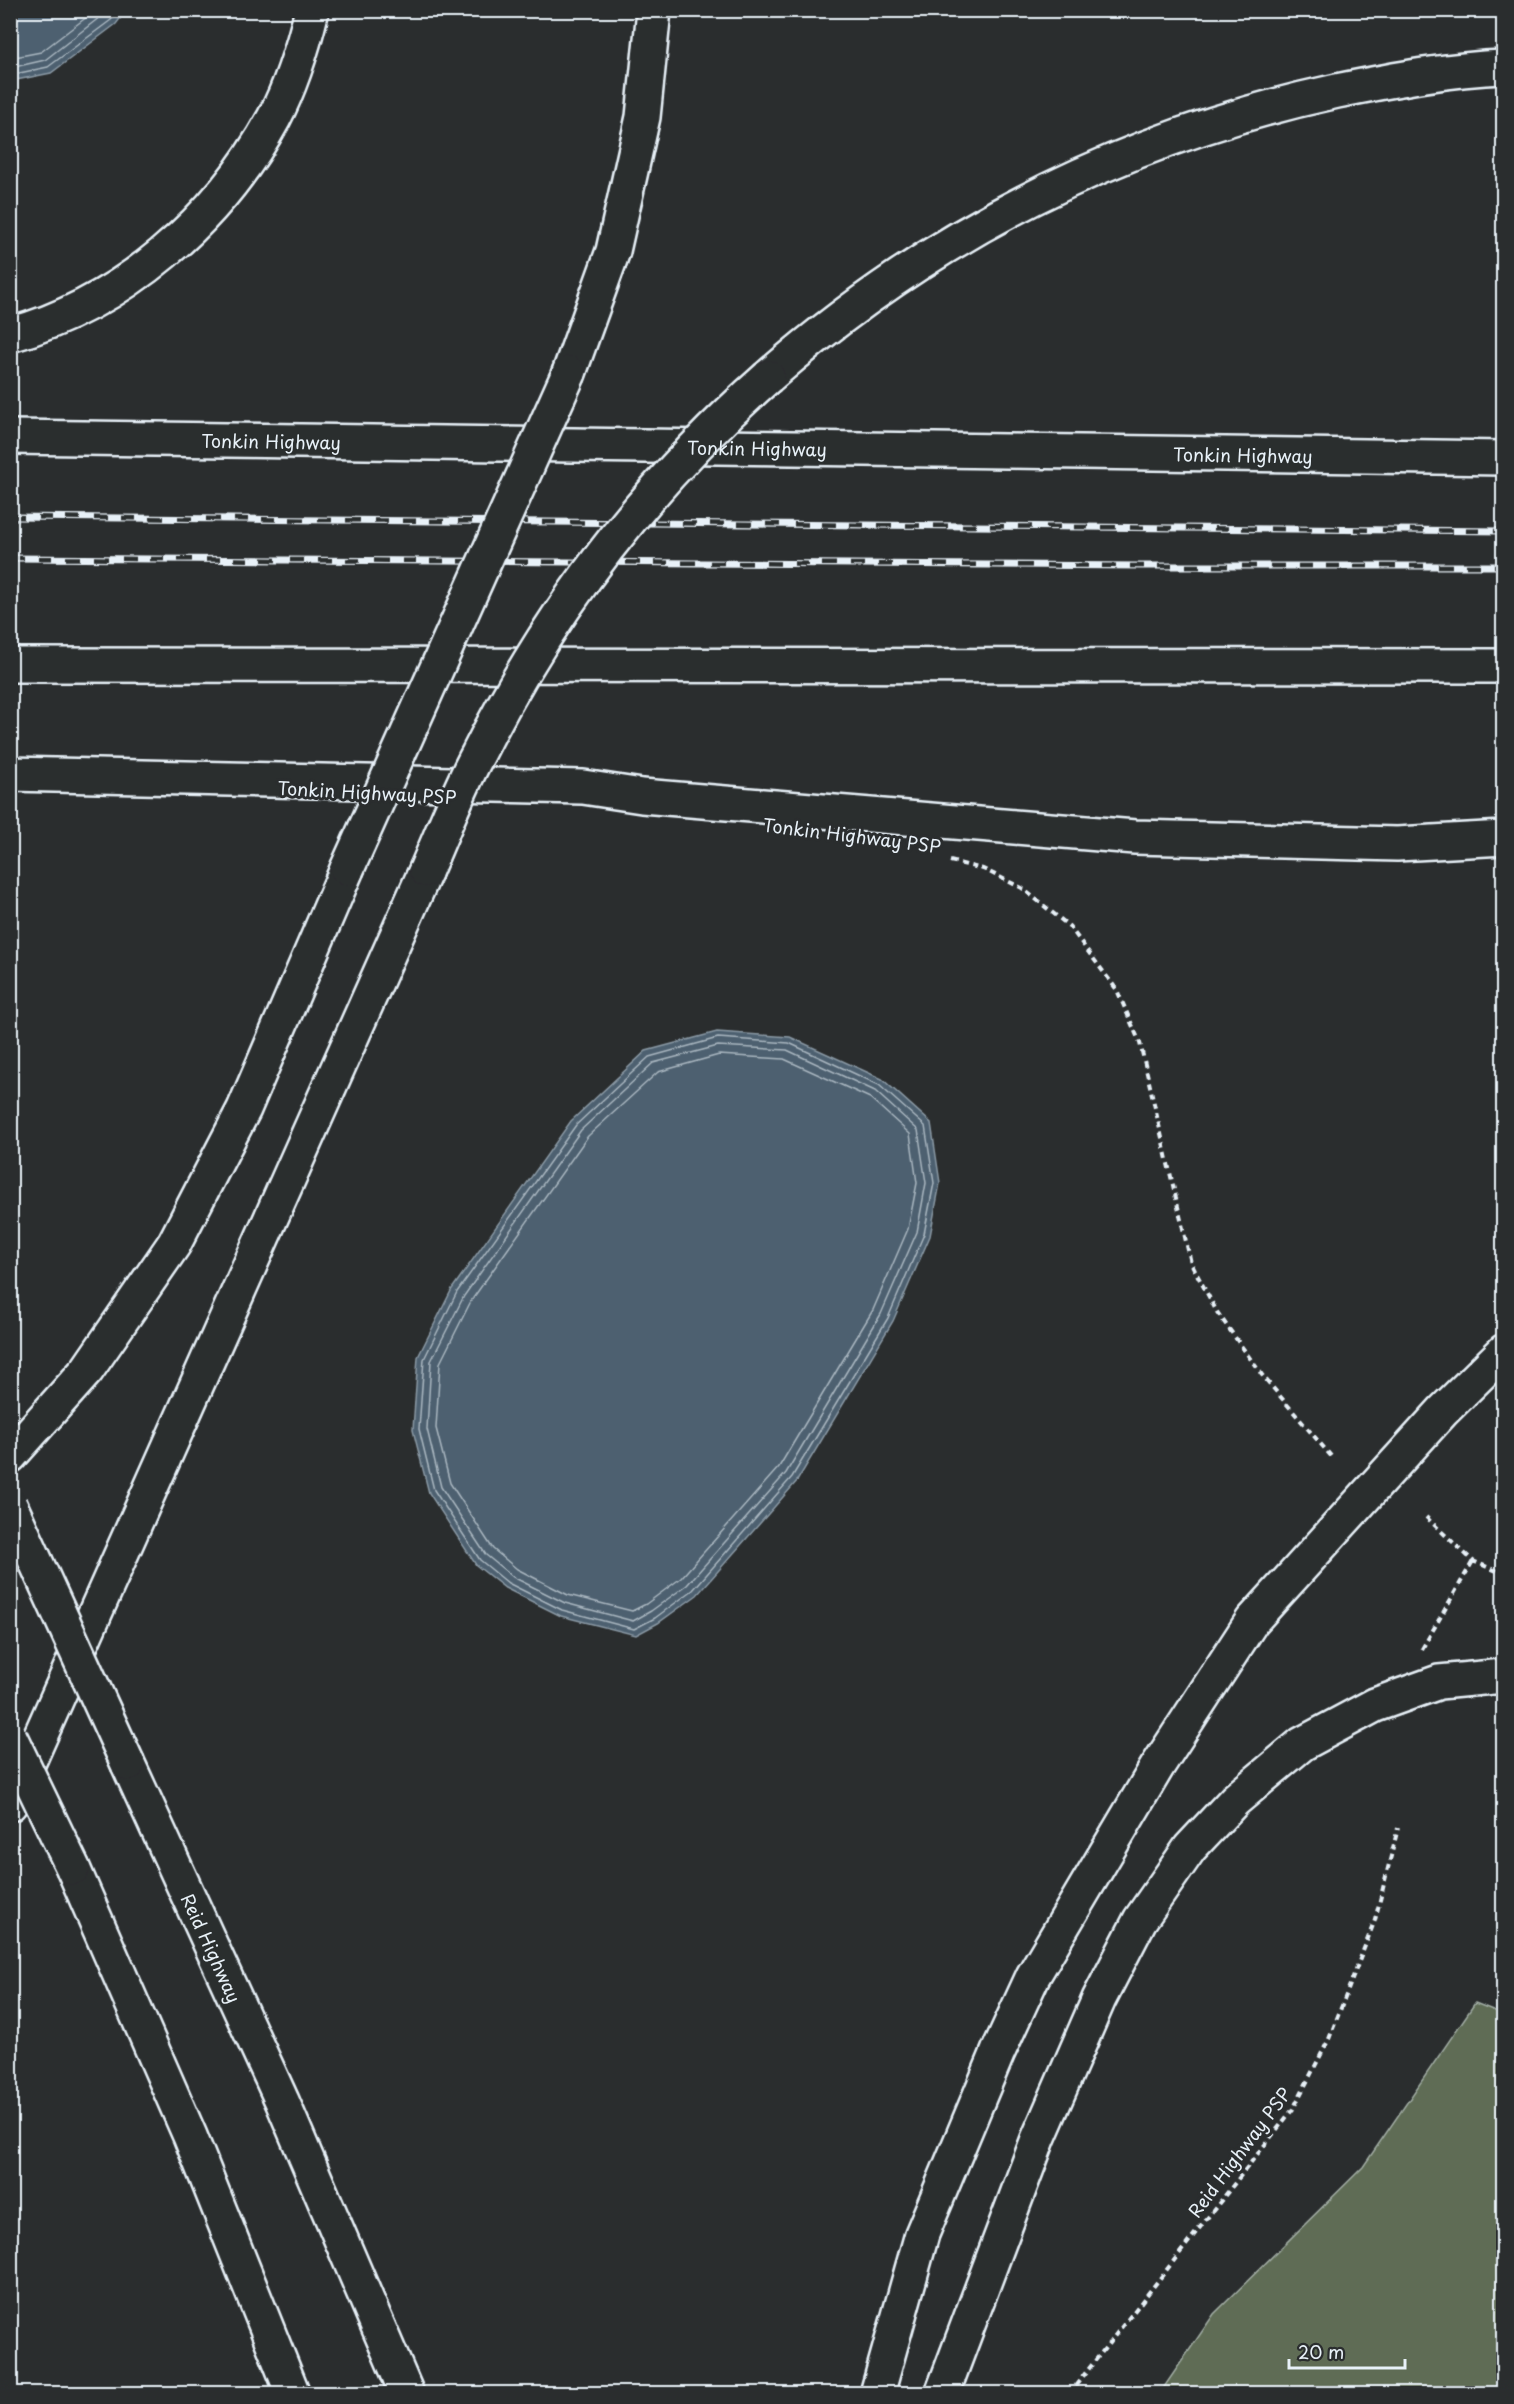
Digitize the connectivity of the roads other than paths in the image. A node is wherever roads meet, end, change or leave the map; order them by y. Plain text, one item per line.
1 (312, 10) edge
2 (654, 10) edge
3 (1503, 68) edge
4 (10, 334) edge
5 (10, 437) edge
6 (1503, 458) edge
7 (10, 665) edge
8 (1503, 666) edge
9 (10, 774) edge
10 (1503, 838) edge
11 (1503, 1351) edge
12 (10, 1456) edge
13 (10, 1505) edge
14 (1503, 1676) edge
15 (10, 1737) edge
16 (10, 1804) edge
17 (293, 2394) edge
18 (407, 2394) edge
19 (877, 2394) edge
20 (942, 2394) edge

1 - 4 highway
2 - 12 highway, bridge
3 - 16 highway, bridge
5 - 6 highway, Tonkin Highway
7 - 8 highway
9 - 10 highway
11 - 19 highway
13 - 18 highway, Reid Highway, bridge
14 - 20 highway
15 - 17 highway, bridge

